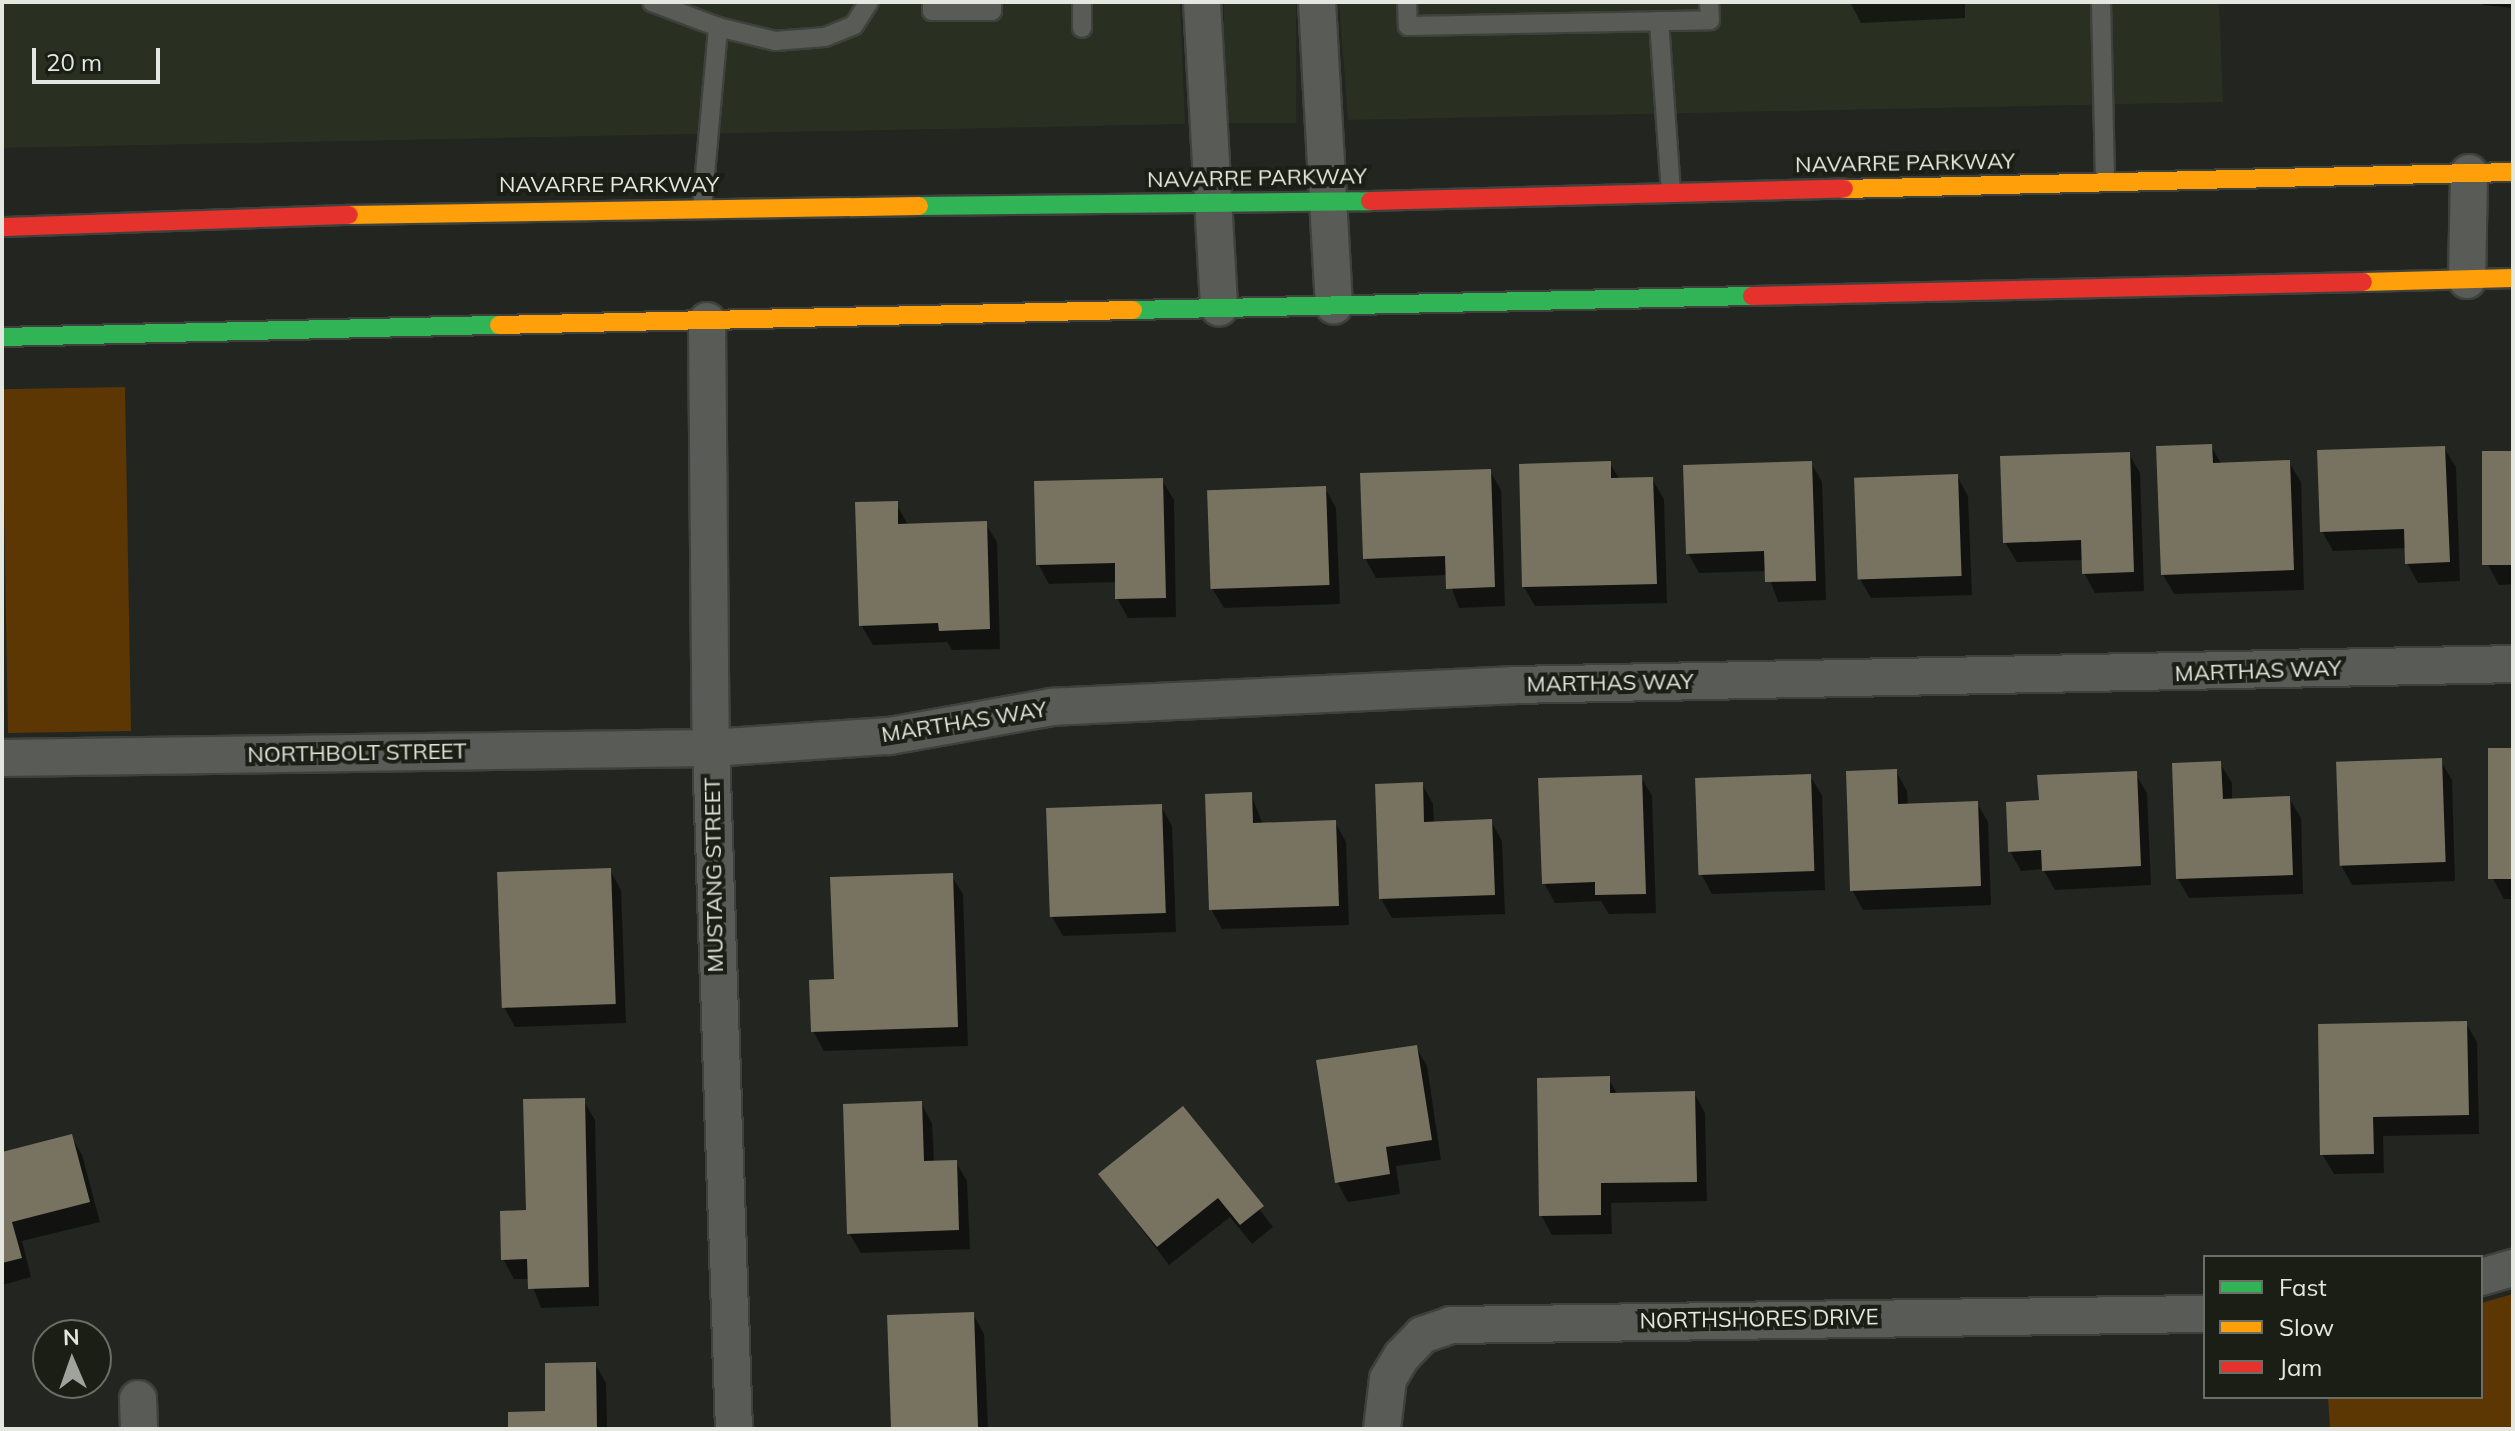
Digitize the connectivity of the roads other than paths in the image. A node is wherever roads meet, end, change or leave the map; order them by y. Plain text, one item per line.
1 (652, 2) edge
2 (869, 2) edge
3 (932, 2) edge
4 (992, 2) edge
5 (1082, 2) edge
6 (1202, 2) edge
7 (1317, 2) edge
8 (1407, 2) edge
9 (1709, 2) edge
10 (2101, 2) edge
11 (1659, 21) junction
12 (718, 27) junction
13 (1082, 28) dead end
14 (2513, 172) edge
15 (2469, 173) junction
16 (2105, 182) junction
17 (1671, 193) junction
18 (1332, 202) junction
19 (1210, 204) junction
20 (702, 208) junction
21 (2, 227) edge
22 (2513, 278) edge
23 (2467, 280) junction
24 (1334, 306) junction
25 (1219, 308) junction
26 (707, 321) junction
27 (2, 337) edge
28 (2513, 664) edge
29 (711, 748) junction
30 (2, 758) edge
31 (2513, 1268) edge
32 (2483, 1276) edge
33 (2203, 1314) edge
34 (734, 1429) edge
35 (1382, 1429) edge

1 - 12 lane
2 - 12 lane
3 - 4 lane
5 - 13 lane
6 - 19 street
7 - 18 street
8 - 11 lane
9 - 11 lane
10 - 16 lane
11 - 17 lane
12 - 20 lane
14 - 15 highway, NAVARRE PARKWAY
15 - 16 highway, NAVARRE PARKWAY
15 - 23 street
16 - 17 highway, NAVARRE PARKWAY
17 - 18 highway, NAVARRE PARKWAY
18 - 19 highway, NAVARRE PARKWAY
18 - 24 street
19 - 20 highway, NAVARRE PARKWAY
19 - 25 street
20 - 21 highway, NAVARRE PARKWAY
22 - 23 highway
23 - 24 highway
24 - 25 highway
25 - 26 highway
26 - 27 highway
26 - 29 street, MUSTANG STREET
28 - 29 street, MARTHAS WAY
29 - 30 street, NORTHBOLT STREET
29 - 34 street, MUSTANG STREET
31 - 32 street
33 - 35 street, NORTHSHORES DRIVE

